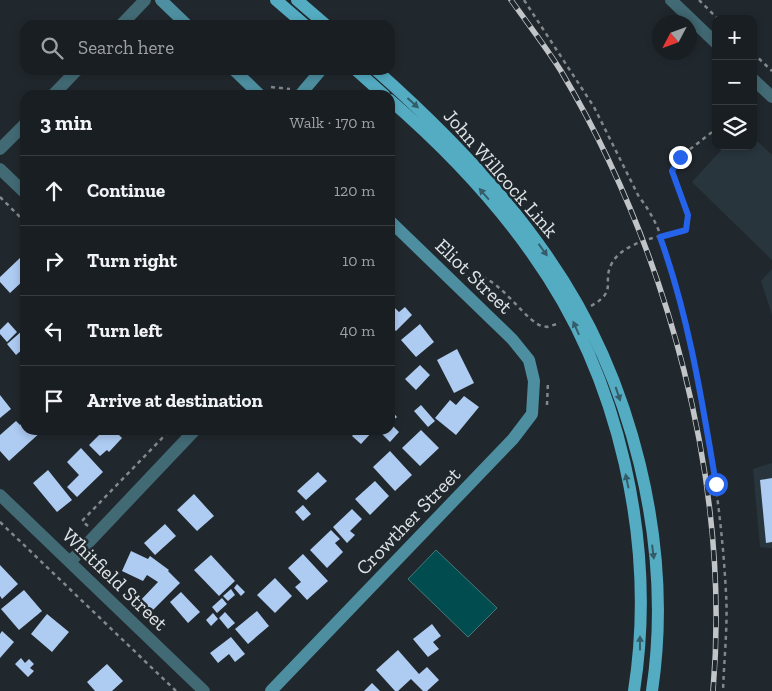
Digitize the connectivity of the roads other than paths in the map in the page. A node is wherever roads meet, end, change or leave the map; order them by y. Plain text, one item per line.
1 (145, 0) edge
2 (161, 0) edge
3 (276, 0) edge
4 (297, 0) edge
5 (671, 0) edge
6 (125, 20) edge
7 (182, 20) edge
8 (298, 20) edge
9 (320, 20) edge
10 (712, 39) edge
11 (72, 75) edge
12 (239, 75) edge
13 (317, 75) edge
14 (362, 75) edge
15 (382, 75) edge
16 (757, 83) edge
17 (58, 90) edge
18 (255, 90) edge
19 (304, 90) edge
20 (378, 90) edge
21 (772, 97) edge
22 (395, 105) edge
23 (20, 129) edge
24 (0, 150) edge
25 (0, 169) edge
26 (20, 188) edge
27 (395, 226) edge
28 (529, 360) joint
29 (190, 435) edge
30 (0, 495) edge
31 (70, 562) junction
32 (204, 691) edge
33 (271, 691) edge
34 (634, 691) edge
35 (652, 691) edge

1 - 6 street
2 - 7 street
3 - 8 main road
4 - 9 main road
5 - 10 street
11 - 17 street
12 - 18 street
13 - 19 street
14 - 20 main road
15 -> 35 main road, John Willcock Link
16 - 21 street
34 -> 22 main road, John Willcock Link
23 - 24 street
25 - 26 street
27 - 28 street, Eliot Street
28 - 33 street, Crowther Street
29 - 31 street
30 - 31 street, Whitfield Street
31 - 32 street, Whitfield Street

